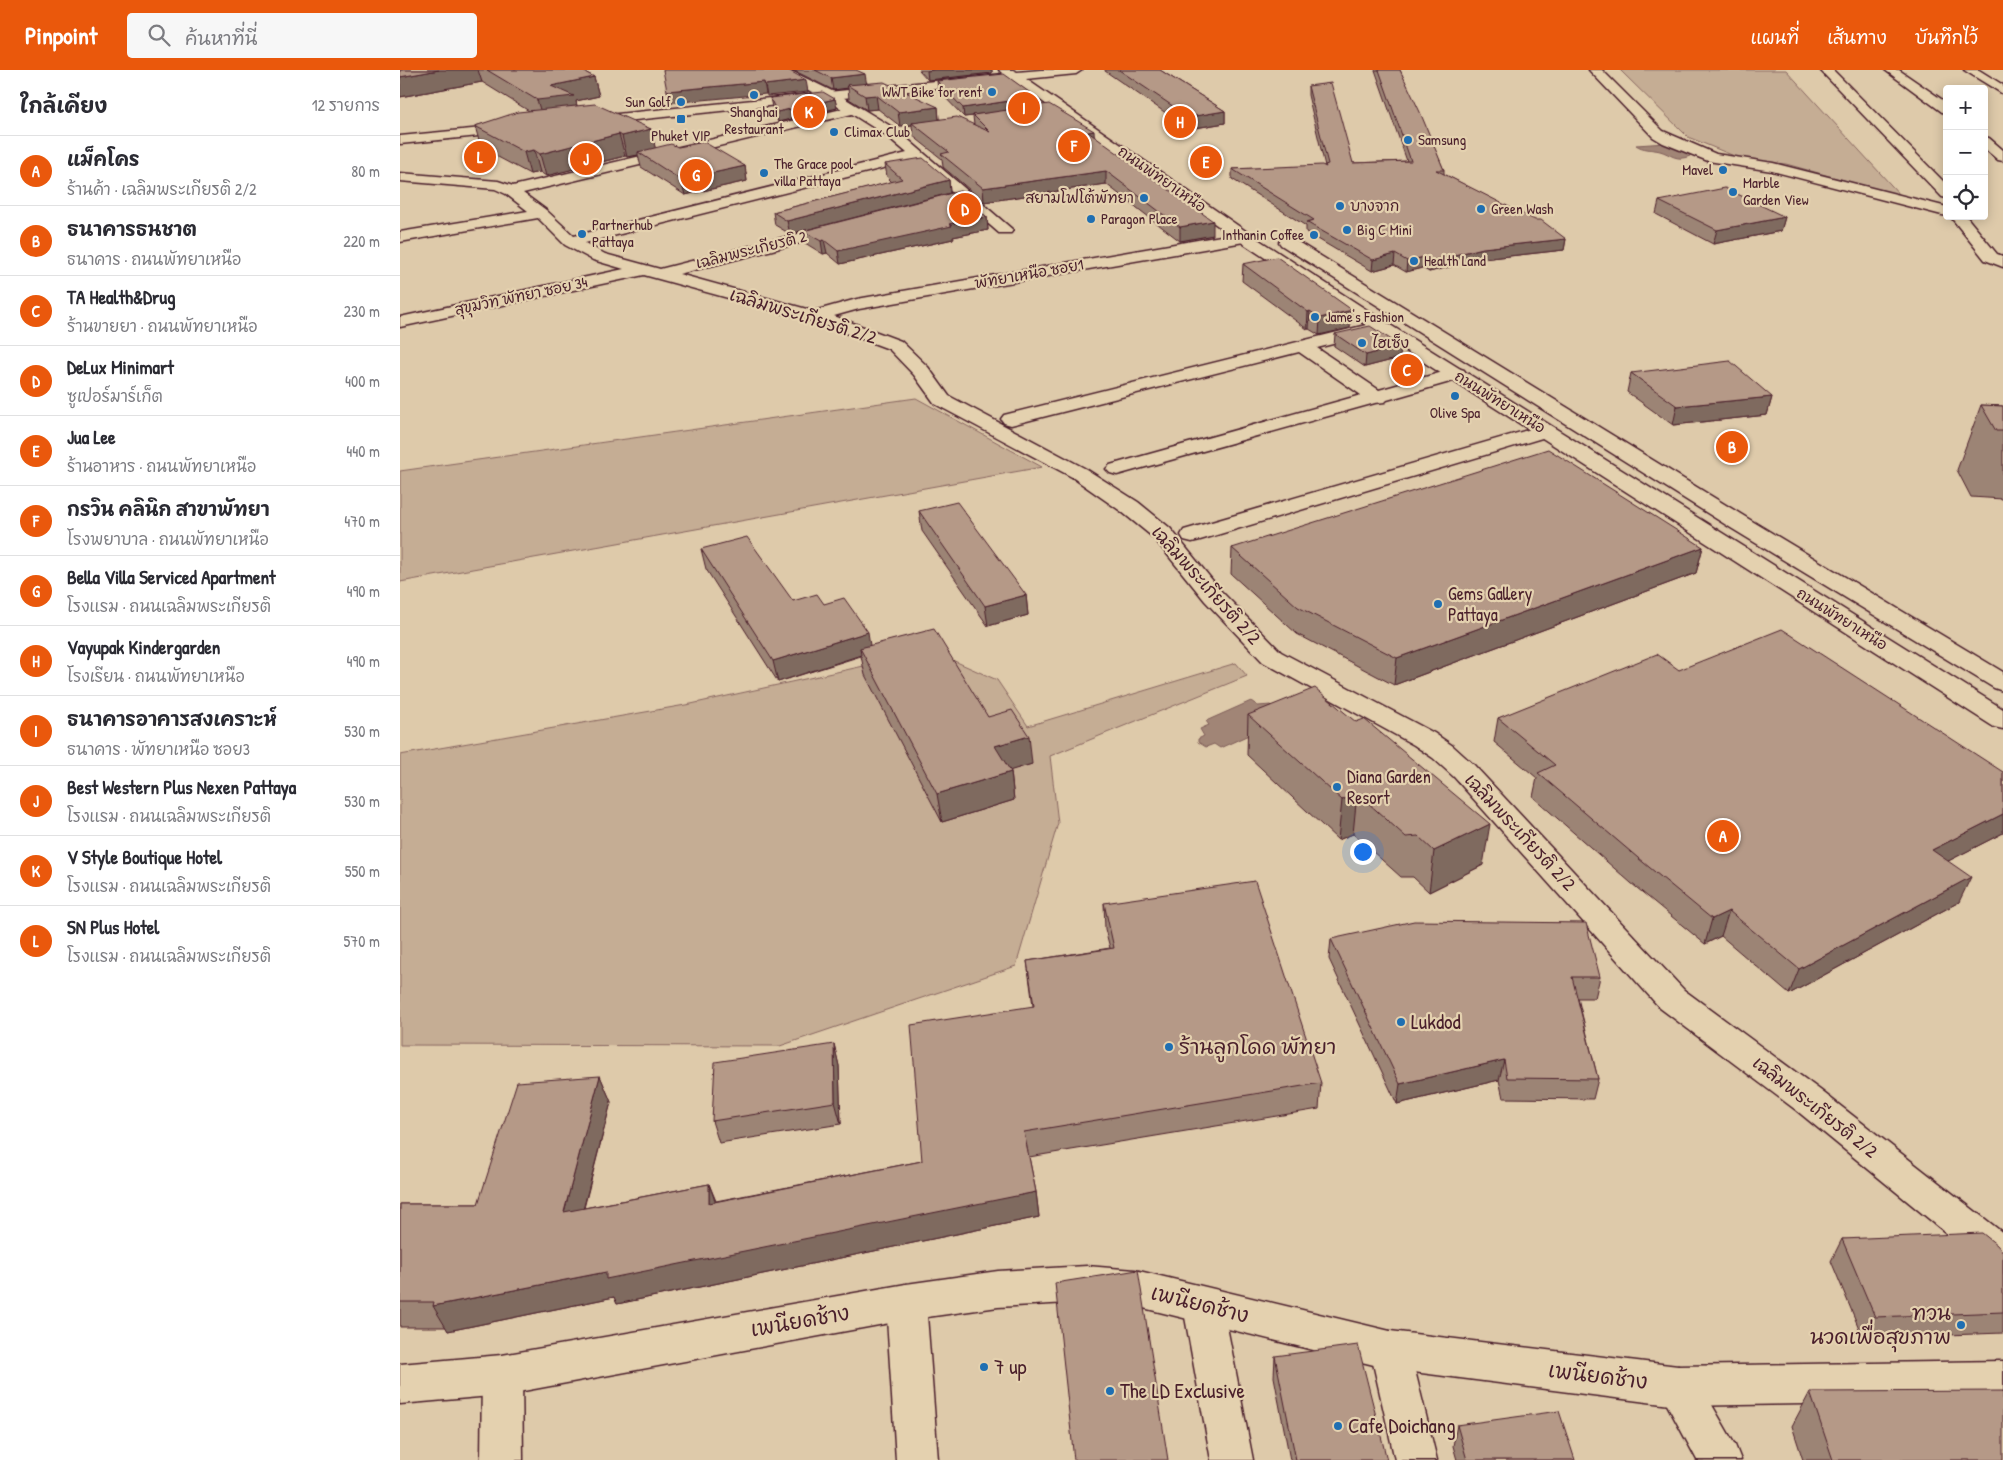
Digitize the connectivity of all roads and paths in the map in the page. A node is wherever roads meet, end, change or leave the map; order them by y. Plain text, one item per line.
1 (778, 70) edge
2 (1076, 70) edge
3 (1595, 70) edge
4 (1826, 70) edge
5 (1891, 70) edge
6 (1970, 70) edge
7 (1021, 73) edge
8 (2003, 90) edge
9 (831, 96) junction
10 (1064, 102) junction
11 (1943, 106) edge
12 (853, 110) junction
13 (1043, 112) edge
14 (609, 119) junction
15 (571, 123) edge
16 (524, 128) edge
17 (634, 131) edge
18 (911, 131) edge
19 (892, 133) junction
20 (400, 140) edge
21 (658, 143) dead end
22 (1988, 145) edge
23 (674, 151) junction
24 (916, 155) junction
25 (2003, 158) edge
26 (1921, 169) junction
27 (1943, 169) edge
28 (400, 177) edge
29 (1943, 190) edge
30 (511, 191) junction
31 (965, 196) junction
32 (946, 201) edge
33 (1943, 211) edge
34 (540, 213) junction
35 (1961, 220) edge
36 (851, 225) edge
37 (1005, 230) dead end
38 (1277, 236) dead end
39 (400, 237) edge
40 (1244, 237) junction
41 (571, 242) junction
42 (2003, 262) edge
43 (652, 272) junction
44 (815, 316) junction
45 (400, 322) edge
46 (1382, 327) junction
47 (1302, 346) junction
48 (1457, 374) junction
49 (1378, 398) junction
50 (1011, 419) dead end
51 (1545, 431) junction
52 (1118, 469) dead end
53 (1192, 536) dead end
54 (2003, 683) edge
55 (2003, 721) edge
56 (2003, 1256) edge
57 (906, 1302) junction
58 (1203, 1306) junction
59 (1390, 1350) junction
60 (502, 1375) junction
61 (2003, 1381) edge
62 (400, 1384) edge
63 (1678, 1386) junction
64 (502, 1460) edge
65 (917, 1460) edge
66 (1232, 1460) edge
67 (1416, 1460) edge
68 (1720, 1460) edge

1 - 9 street
2 - 7 street
3 - 33 street
4 - 26 street
5 - 11 street
6 - 8 street
7 - 9 street
7 - 10 street, ถนนพัทยาเหนือ
9 - 12 street
9 - 14 street
10 - 13 street
10 - 40 street, ถนนพัทยาเหนือ
12 - 19 street
12 - 23 street
14 - 15 street
14 - 17 street
16 - 20 street
18 - 19 street
19 - 24 street
21 - 23 street
22 - 25 street
23 - 30 street
24 - 31 street
24 - 41 street
26 - 27 street
26 - 29 street
28 - 30 street, เฉลิมพระเกียรติ 2/2
30 - 34 street, เฉลิมพระเกียรติ 2/2
31 - 32 street
31 - 37 street
34 - 39 street
34 - 41 street, เฉลิมพระเกียรติ 2/2
35 - 42 street
36 - 43 street, เฉลิมพระเกียรติ 2
38 - 54 street, ถนนพัทยาเหนือ
40 - 44 street, พัทยาเหนือ ซอย1
40 - 46 street, ถนนพัทยาเหนือ
41 - 43 street, เฉลิมพระเกียรติ 2/2
43 - 44 street, เฉลิมพระเกียรติ 2/2
43 - 45 street, สุขุมวิท พัทยา ซอย 34
44 - 56 street, เฉลิมพระเกียรติ 2/2
46 - 47 street
46 - 48 street, ถนนพัทยาเหนือ
47 - 49 street
47 - 50 street
48 - 49 street
48 - 51 street, ถนนพัทยาเหนือ
49 - 52 street
51 - 53 street
51 - 55 street, ถนนพัทยาเหนือ
57 - 58 street, เพนียดช้าง
57 - 60 street, เพนียดช้าง
57 - 65 street
58 - 59 street, เพนียดช้าง
58 - 66 street
59 - 63 street, เพนียดช้าง
59 - 67 street
60 - 62 street, เพนียดช้าง
60 - 64 street
61 - 63 street, เพนียดช้าง
63 - 68 street

